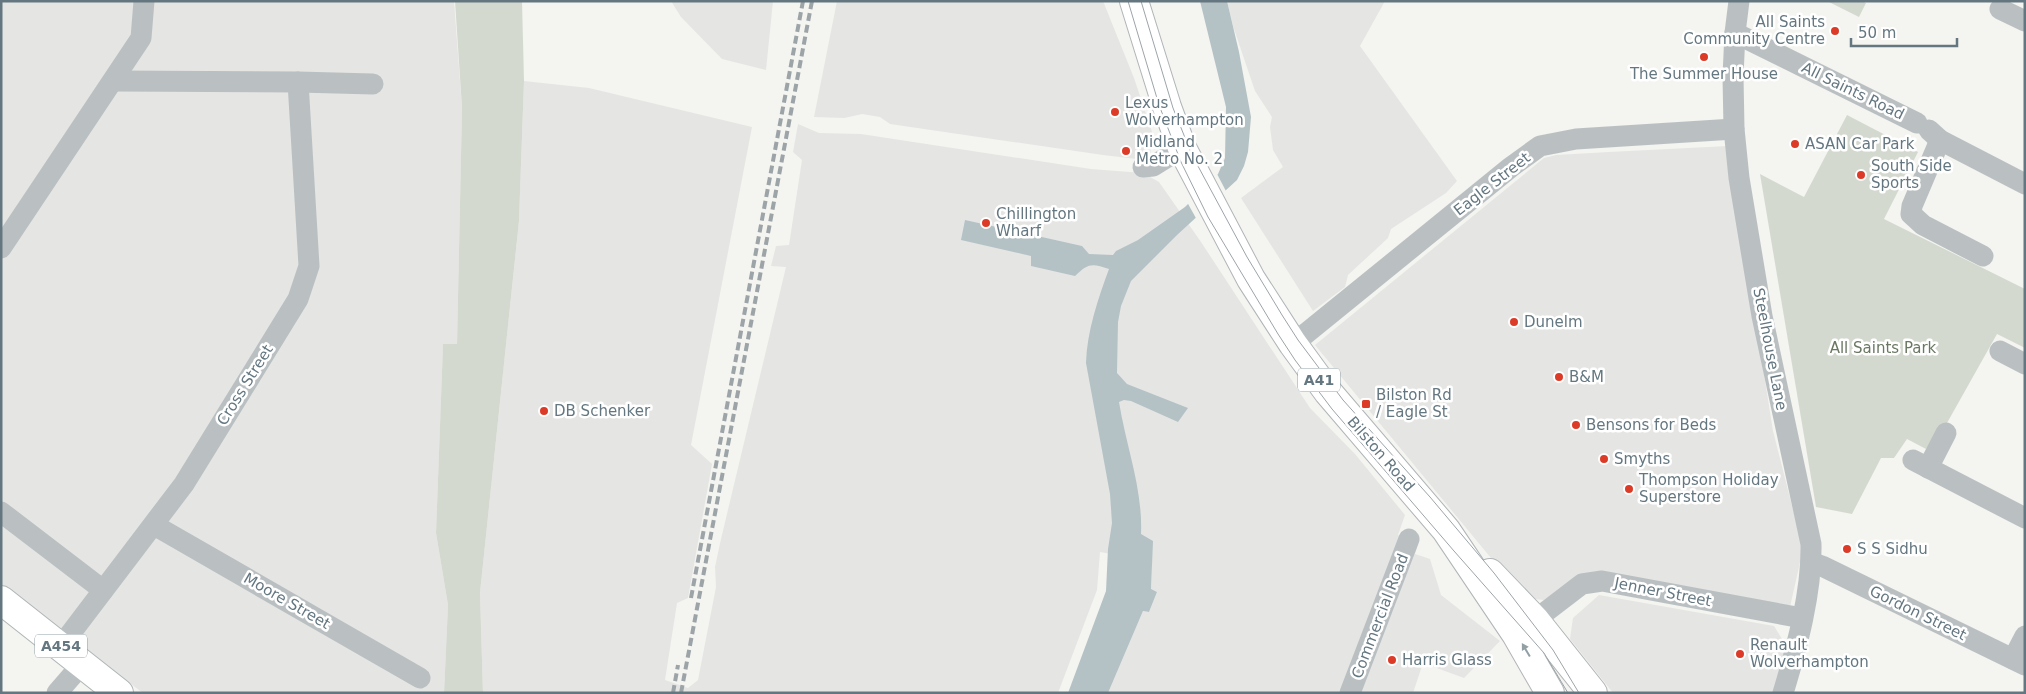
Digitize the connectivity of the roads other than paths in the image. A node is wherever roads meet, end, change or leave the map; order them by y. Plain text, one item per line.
1 (144, 1) edge
2 (1134, 1) edge
3 (1739, 1) edge
4 (2000, 9) dead end
5 (2025, 21) edge
6 (1735, 33) junction
7 (113, 81) junction
8 (298, 82) junction
9 (373, 84) dead end
10 (1734, 129) junction
11 (1927, 130) junction
12 (1182, 148) junction
13 (1143, 167) dead end
14 (2025, 184) edge
15 (1, 248) edge
16 (1983, 256) dead end
17 (1293, 344) junction
18 (2000, 351) dead end
19 (2025, 364) edge
20 (1946, 433) dead end
21 (1, 512) edge
22 (2025, 518) edge
23 (154, 525) junction
24 (1446, 530) junction
25 (1409, 539) dead end
26 (1811, 562) junction
27 (103, 590) junction
28 (1, 600) edge
29 (1802, 618) junction
30 (1535, 620) junction
31 (2025, 636) edge
32 (61, 646) junction
33 (2019, 662) edge
34 (83, 663) junction
35 (420, 678) dead end
36 (57, 693) edge
37 (119, 693) edge
38 (1350, 693) edge
39 (1550, 693) edge
40 (1593, 693) edge
41 (1783, 693) edge

1 - 7 street
2 - 12 highway, A41
3 - 6 street, Steelhouse Lane
4 - 5 street
6 - 10 street, Steelhouse Lane
6 - 11 street, All Saints Road
7 - 8 street
7 - 15 street
8 - 9 street
8 - 23 street, Cross Street
10 - 17 street, Eagle Street
10 - 26 street, Steelhouse Lane
11 - 14 street, All Saints Road
11 - 16 street
12 - 13 street
12 - 17 highway, Bilston Road / A41
17 - 24 highway, Bilston Road / A41
18 - 19 street
20 - 22 street
21 - 27 street
23 - 27 street, Cross Street
23 - 35 street, Moore Street
24 - 30 highway, A41
39 -> 24 highway, Bilston Road / A41
25 - 38 street, Commercial Road
26 - 29 street, Steelhouse Lane
26 - 33 street, Gordon Street
27 - 32 street, Cross Street
28 - 32 highway, A454
29 - 30 street, Jenner Street
29 - 41 street, Steelhouse Lane
30 - 40 highway, A41
31 - 33 street
32 - 34 highway, A454
34 - 36 street
34 - 37 highway, A454

